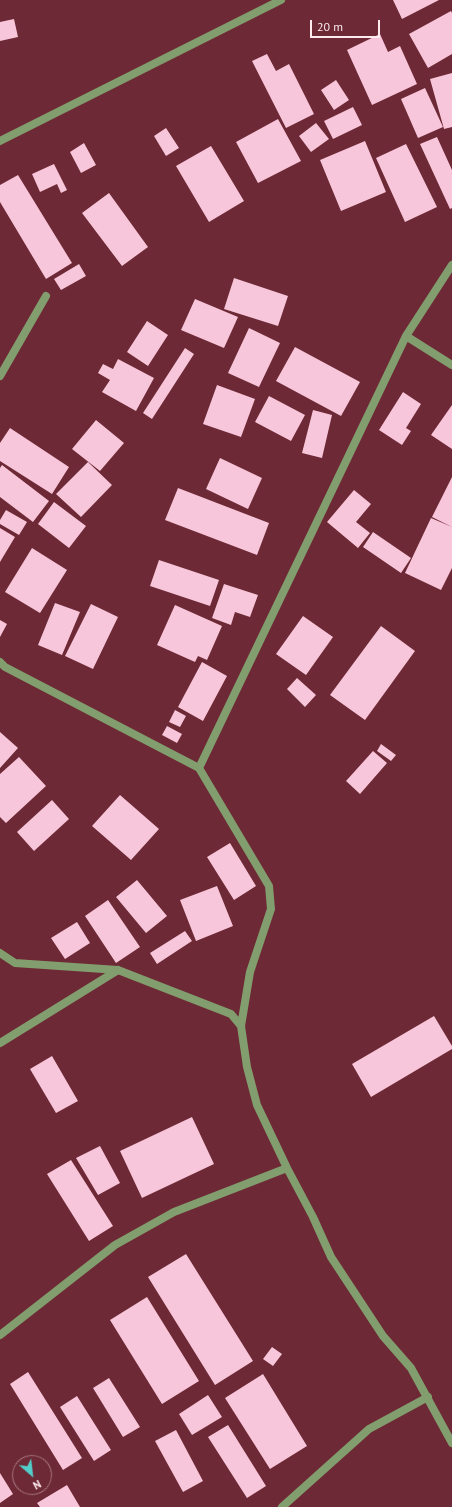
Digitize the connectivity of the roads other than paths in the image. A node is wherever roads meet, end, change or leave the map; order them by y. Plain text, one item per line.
1 (281, 0) edge
2 (0, 141) edge
3 (452, 265) edge
4 (46, 296) dead end
5 (406, 336) junction
6 (452, 365) edge
7 (0, 376) edge
8 (0, 662) edge
9 (199, 768) junction
10 (0, 953) edge
11 (118, 970) junction
12 (241, 1026) junction
13 (0, 1043) edge
14 (287, 1168) junction
15 (0, 1335) edge
16 (428, 1397) junction
17 (452, 1443) edge
18 (282, 1507) edge

1 - 2 street
3 - 5 street
4 - 7 street
5 - 6 street
5 - 9 street
8 - 9 street
9 - 12 street
10 - 11 street
11 - 12 street
11 - 13 street
12 - 14 street
14 - 15 street
14 - 16 street
16 - 17 street
16 - 18 street

